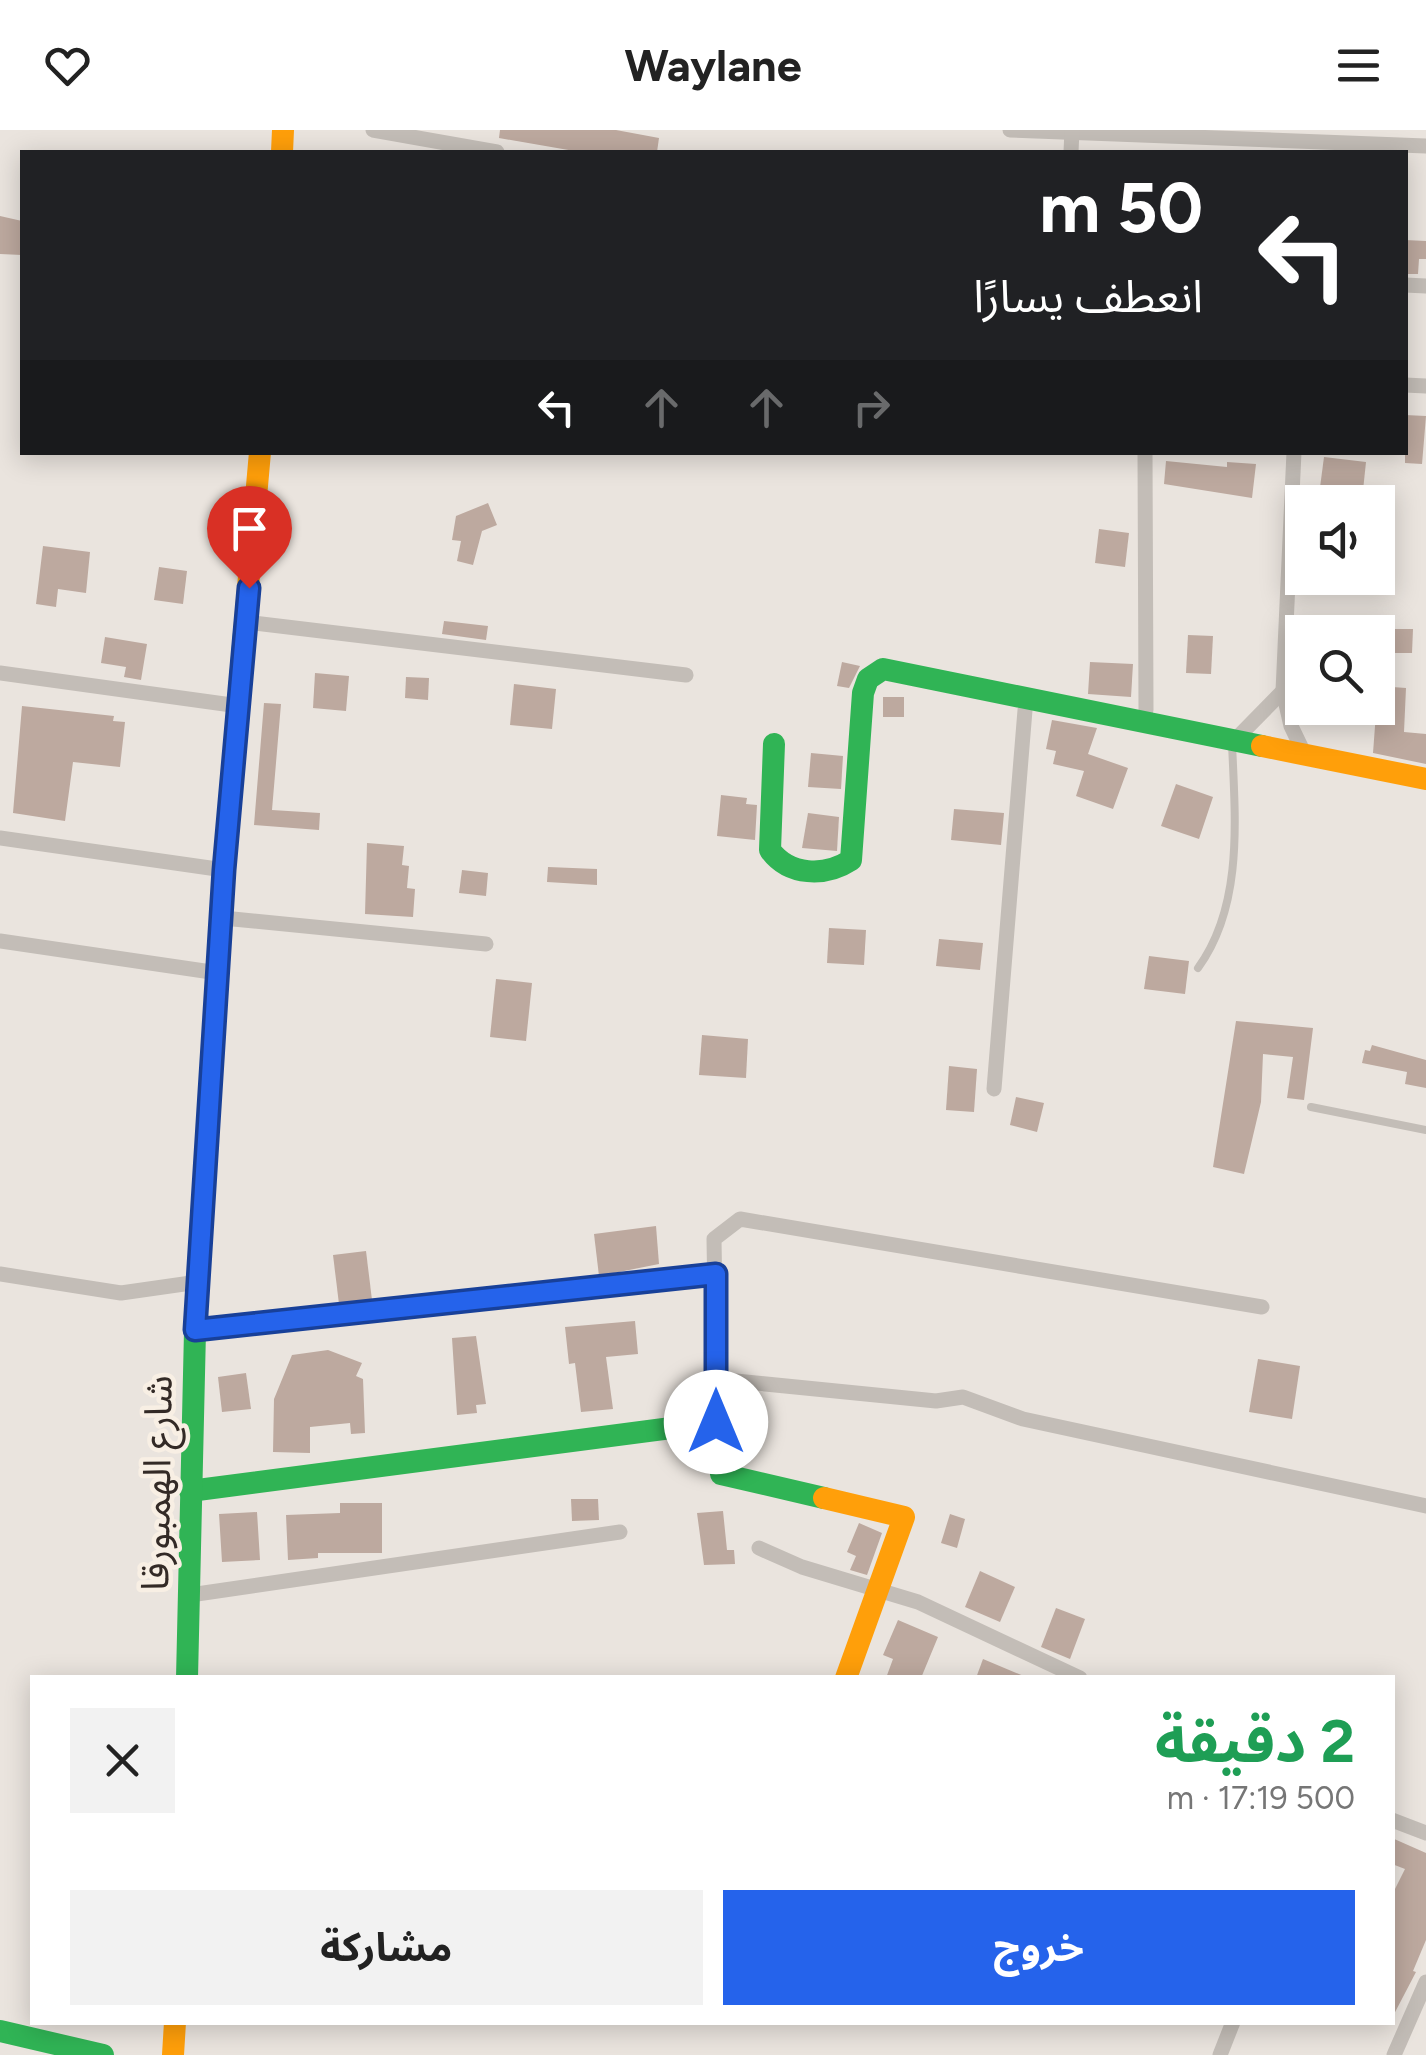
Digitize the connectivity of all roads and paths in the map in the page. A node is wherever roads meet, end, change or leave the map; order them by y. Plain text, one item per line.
1 (373, 130) edge
2 (1010, 130) edge
3 (1072, 132) edge
4 (1426, 146) edge
5 (486, 150) edge
6 (260, 455) edge
7 (1145, 455) edge
8 (1294, 455) edge
9 (246, 622) junction
10 (0, 673) edge
11 (686, 676) dead end
12 (1283, 691) junction
13 (1026, 698) junction
14 (239, 706) junction
15 (1146, 710) dead end
16 (1232, 743) junction
17 (774, 744) dead end
18 (1304, 753) junction
19 (1426, 779) edge
20 (0, 838) edge
21 (224, 870) junction
22 (223, 918) junction
23 (0, 941) edge
24 (486, 944) dead end
25 (1198, 968) dead end
26 (218, 974) junction
27 (994, 1089) dead end
28 (1310, 1107) dead end
29 (1426, 1130) edge
30 (0, 1274) edge
31 (716, 1274) junction
32 (198, 1282) junction
33 (1262, 1307) dead end
34 (195, 1330) junction
35 (716, 1379) junction
36 (716, 1422) junction
37 (190, 1490) junction
38 (1426, 1506) edge
39 (620, 1532) dead end
40 (758, 1548) dead end
41 (878, 1589) junction
42 (190, 1595) junction
43 (188, 1675) edge
44 (847, 1675) edge
45 (1074, 1675) edge
46 (1395, 1821) edge
47 (1426, 1833) edge
48 (1426, 1982) edge
49 (175, 2025) edge
50 (1233, 2025) edge
51 (0, 2032) edge
52 (103, 2055) edge
53 (174, 2055) edge
54 (1220, 2055) edge
55 (1394, 2055) edge

1 - 5 street
2 - 3 street
3 - 4 street
6 - 9 street, شارع الهمبورقا
7 - 15 street
8 - 12 street
9 - 11 street
9 - 14 street, شارع الهمبورقا
10 - 14 street
12 - 16 street
12 - 18 street
13 - 16 street
13 - 17 street
13 - 27 street
14 - 21 street, شارع الهمبورقا
16 - 18 street
16 - 25 lane
18 - 19 street
20 - 21 street
21 - 22 street, شارع الهمبورقا
22 - 24 street
22 - 26 street, شارع الهمبورقا
23 - 26 street
26 - 32 street, شارع الهمبورقا
28 - 29 lane
30 - 32 street
31 - 33 street
31 - 34 street
31 - 35 street
32 - 34 street, شارع الهمبورقا
34 - 37 street, شارع الهمبورقا
35 - 36 street
35 - 38 street
36 - 37 street
36 - 41 street
37 - 42 street, شارع الهمبورقا
39 - 42 street
40 - 41 street
41 - 44 street
41 - 45 street
42 - 43 street, شارع الهمبورقا
46 - 47 street
48 - 55 street
49 - 53 street
50 - 54 street
51 - 52 street

